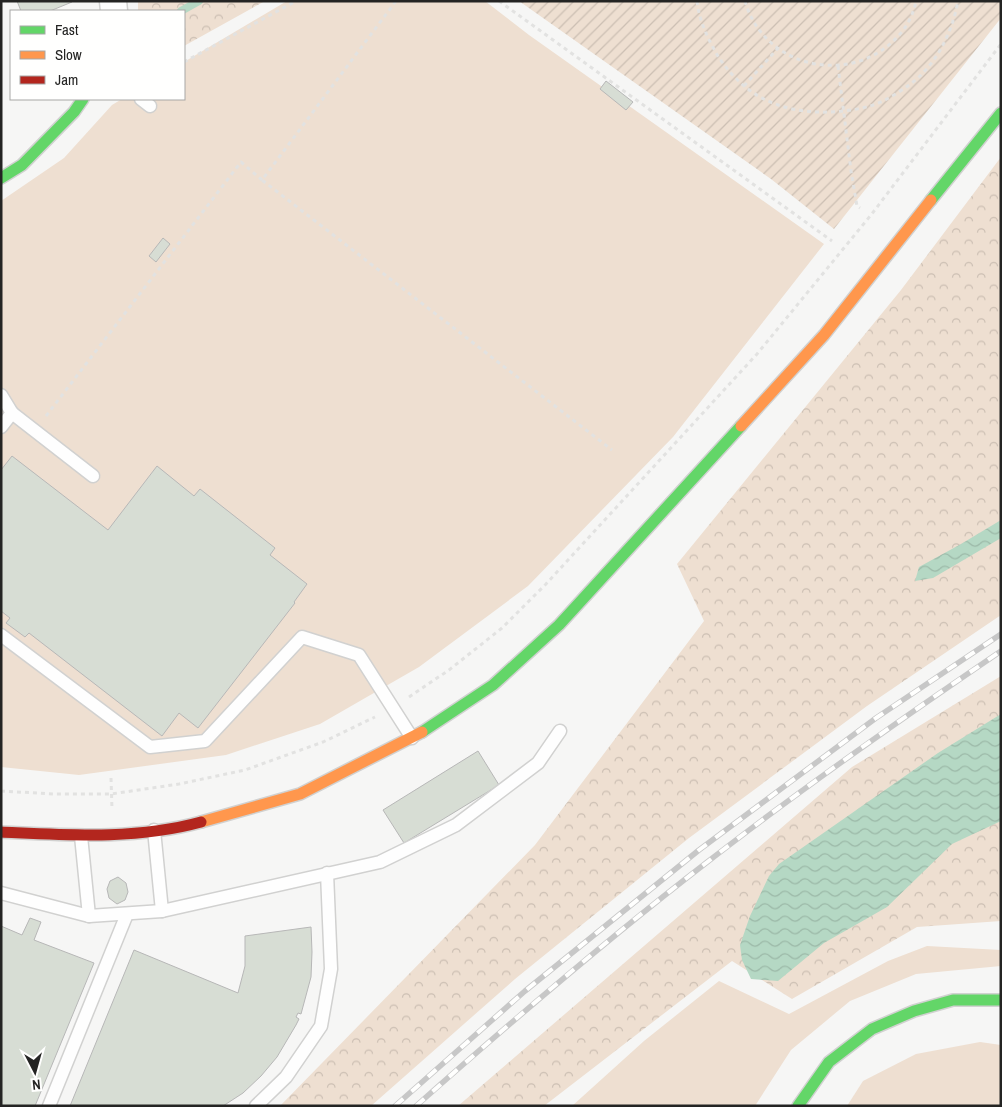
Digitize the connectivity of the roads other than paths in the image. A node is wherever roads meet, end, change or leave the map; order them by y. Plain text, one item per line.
1 (82, 100) edge
2 (1001, 113) edge
3 (1, 178) edge
4 (1, 395) edge
5 (12, 413) junction
6 (1, 427) edge
7 (93, 476) dead end
8 (1, 635) edge
9 (560, 731) dead end
10 (412, 738) junction
11 (154, 830) junction
12 (1, 832) edge
13 (81, 836) junction
14 (327, 873) junction
15 (1, 893) edge
16 (162, 911) junction
17 (127, 914) junction
18 (89, 916) junction
19 (1001, 1000) edge
20 (49, 1106) edge
21 (256, 1106) edge
22 (798, 1106) edge

1 - 3 main road
2 - 10 main road
4 - 5 lane
5 - 6 lane
5 - 7 lane
8 - 10 lane
9 - 14 lane
10 - 11 main road
11 - 13 main road
11 - 16 lane
12 - 13 main road
13 - 18 lane
14 - 16 lane
14 - 21 lane
15 - 18 lane
16 - 17 lane
17 - 18 lane
17 - 20 lane
19 - 22 main road

